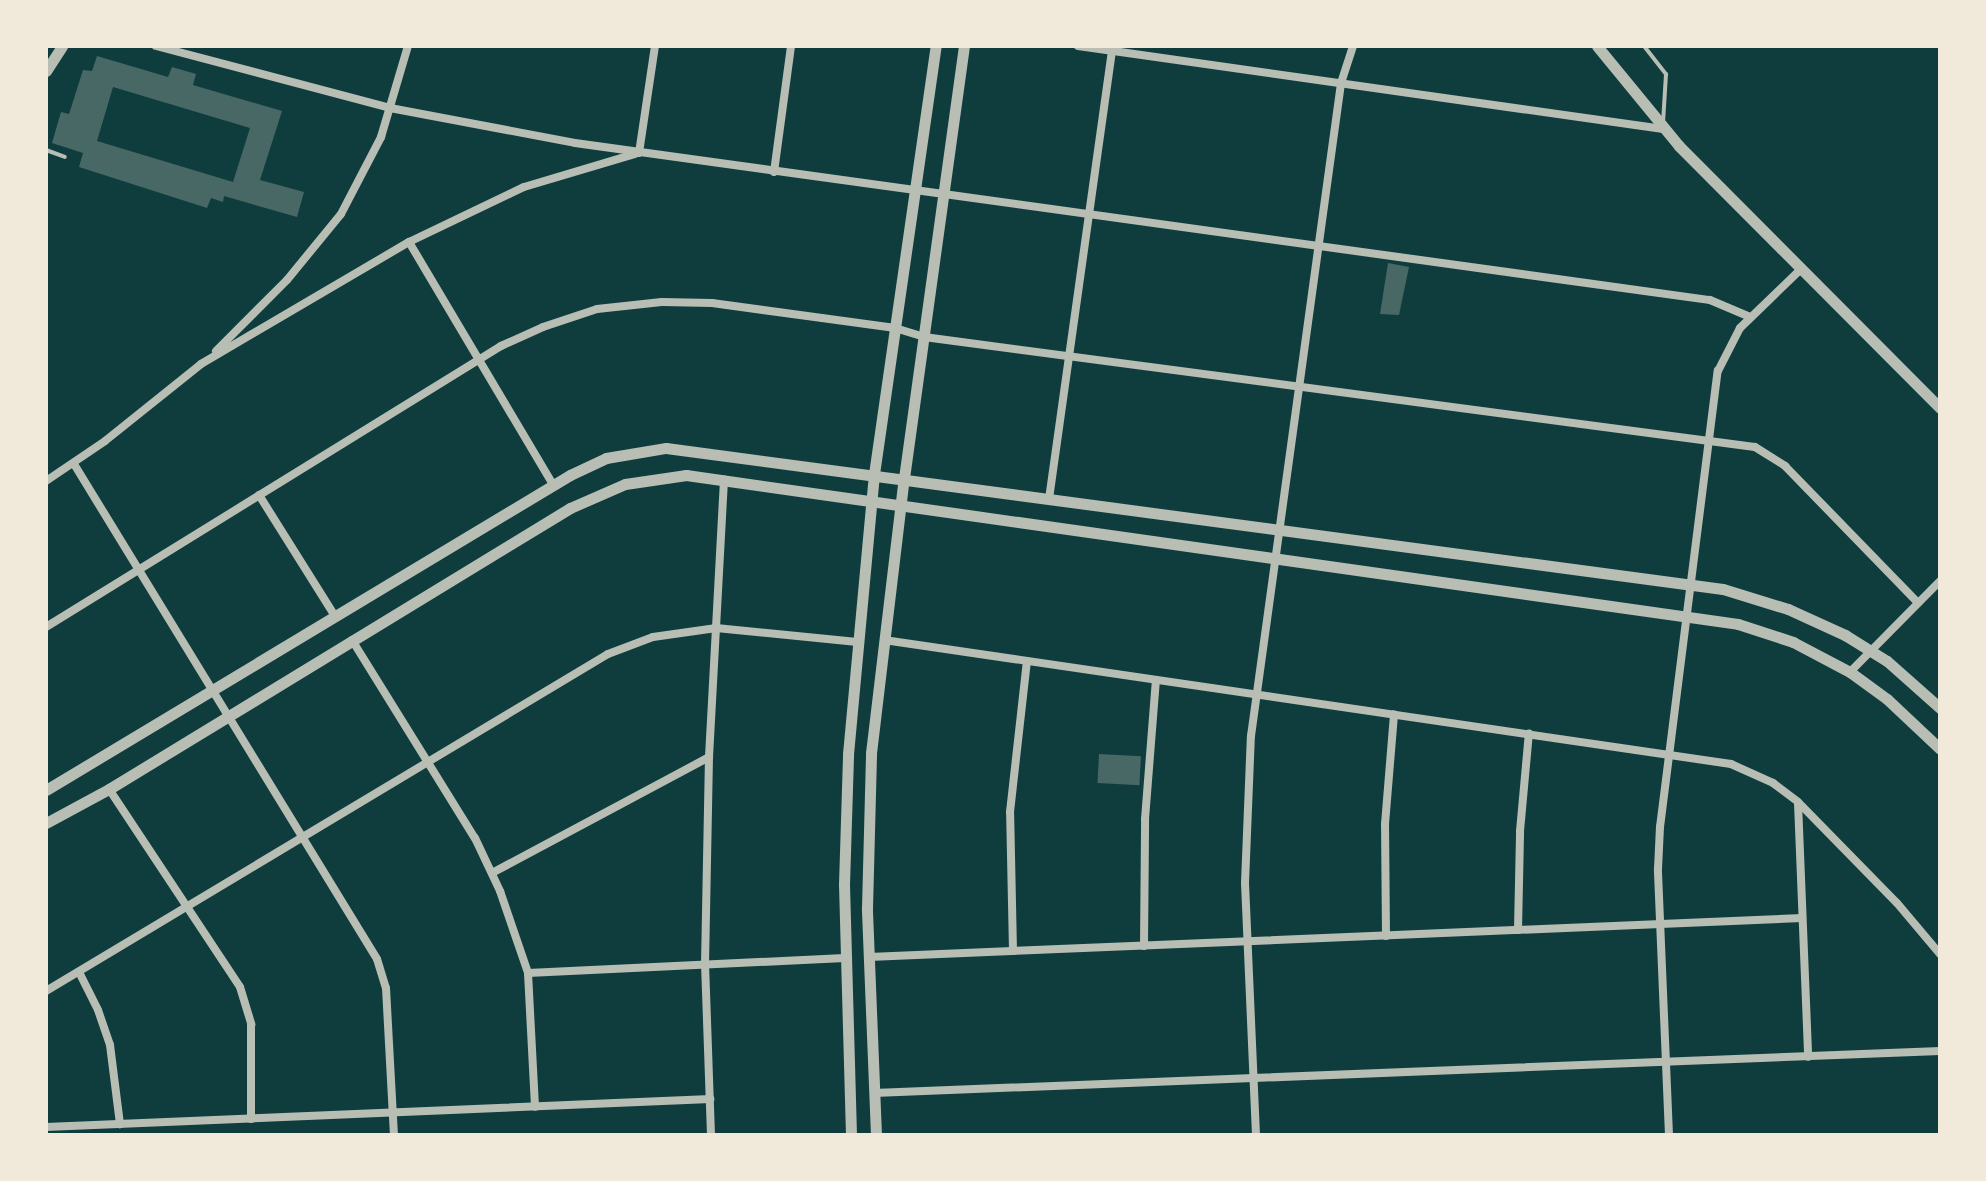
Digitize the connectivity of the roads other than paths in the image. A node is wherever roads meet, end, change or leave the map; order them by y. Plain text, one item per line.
1 (62, 46) edge
2 (156, 46) edge
3 (408, 46) edge
4 (655, 46) edge
5 (791, 46) edge
6 (936, 46) edge
7 (964, 46) edge
8 (1078, 46) edge
9 (1353, 46) edge
10 (1597, 46) edge
11 (1644, 46) edge
12 (1112, 48) edge
13 (46, 71) edge
14 (1341, 83) junction
15 (390, 108) junction
16 (1663, 129) junction
17 (46, 150) edge
18 (639, 153) junction
19 (65, 157) dead end
20 (774, 172) junction
21 (915, 191) junction
22 (944, 195) junction
23 (1089, 215) junction
24 (409, 242) junction
25 (1319, 247) junction
26 (1801, 269) junction
27 (1750, 317) junction
28 (895, 328) junction
29 (924, 337) junction
30 (1069, 356) junction
31 (478, 358) junction
32 (201, 364) junction
33 (1299, 386) junction
34 (1940, 408) edge
35 (1709, 440) junction
36 (74, 464) junction
37 (874, 474) junction
38 (904, 478) junction
39 (724, 479) junction
40 (46, 481) edge
41 (553, 485) junction
42 (259, 495) junction
43 (1049, 499) junction
44 (871, 500) junction
45 (901, 504) junction
46 (1279, 529) junction
47 (1275, 557) junction
48 (139, 569) junction
49 (1940, 581) edge
50 (1690, 583) junction
51 (1918, 603) junction
52 (1686, 614) junction
53 (335, 616) junction
54 (46, 627) edge
55 (716, 628) junction
56 (352, 640) junction
57 (884, 640) junction
58 (857, 642) junction
59 (1871, 651) junction
60 (1027, 661) junction
61 (1850, 672) junction
62 (1156, 680) junction
63 (213, 691) junction
64 (1256, 694) junction
65 (1940, 708) edge
66 (1394, 714) junction
67 (228, 716) junction
68 (1529, 733) junction
69 (1940, 749) edge
70 (1667, 753) junction
71 (709, 757) junction
72 (428, 761) junction
73 (109, 789) junction
74 (46, 790) edge
75 (1798, 802) junction
76 (46, 823) edge
77 (302, 837) junction
78 (492, 873) junction
79 (188, 906) junction
80 (1802, 918) junction
81 (1661, 924) junction
82 (1518, 930) junction
83 (1386, 936) junction
84 (1248, 941) junction
85 (1144, 946) junction
86 (1013, 951) junction
87 (1940, 954) edge
88 (869, 957) junction
89 (845, 958) junction
90 (705, 965) junction
91 (79, 972) junction
92 (528, 973) junction
93 (46, 991) edge
94 (1940, 1051) edge
95 (1808, 1057) junction
96 (1666, 1062) junction
97 (1254, 1078) junction
98 (874, 1093) junction
99 (710, 1099) junction
100 (535, 1107) junction
101 (393, 1113) junction
102 (251, 1119) junction
103 (120, 1124) junction
104 (46, 1127) edge
105 (394, 1135) edge
106 (711, 1135) edge
107 (851, 1135) edge
108 (876, 1135) edge
109 (1256, 1135) edge
110 (1669, 1135) edge

1 - 13 street
2 - 15 street
3 - 15 street
4 - 18 street
5 - 20 street
6 - 21 street
7 - 22 street
8 - 12 street
9 - 14 street
10 - 16 street
11 - 16 lane
12 - 14 street
12 - 23 street
14 - 16 street
14 - 25 street
15 - 18 street
15 - 32 street
16 - 26 street
17 - 19 lane
18 - 20 street
18 - 24 street
20 - 21 street
21 - 22 street
21 - 28 street
22 - 23 street
22 - 29 street
23 - 25 street
23 - 30 street
24 - 31 street
24 - 32 street
25 - 27 street
25 - 33 street
26 - 27 street
26 - 34 street
27 - 35 street
28 - 29 street
28 - 31 street
28 - 37 street
29 - 30 street
29 - 38 street
30 - 33 street
30 - 43 street
31 - 41 street
31 - 42 street
32 - 36 street
33 - 35 street
33 - 46 street
35 - 50 street
35 - 51 street
36 - 40 street
36 - 48 street
37 - 38 street
37 - 41 street
37 - 44 street
38 - 43 street
38 - 45 street
39 - 44 street
39 - 55 street
39 - 56 street
41 - 53 street
42 - 48 street
42 - 53 street
43 - 46 street
44 - 45 street
44 - 58 street
45 - 47 street
45 - 57 street
46 - 47 street
46 - 50 street
47 - 52 street
47 - 64 street
48 - 54 street
48 - 63 street
49 - 51 street
50 - 52 street
50 - 59 street
51 - 59 street
52 - 61 street
52 - 70 street
53 - 63 street
55 - 58 street
55 - 71 street
55 - 72 street
56 - 67 street
56 - 72 street
57 - 60 street
57 - 88 street
58 - 89 street
59 - 61 street
59 - 65 street
60 - 62 street
60 - 86 street
61 - 69 street
62 - 64 street
62 - 85 street
63 - 67 street
63 - 74 street
64 - 66 street
64 - 84 street
66 - 68 street
66 - 83 street
67 - 73 street
67 - 77 street
68 - 70 street
68 - 82 street
70 - 75 street
70 - 81 street
71 - 78 street
71 - 90 street
72 - 77 street
72 - 78 street
73 - 76 street
73 - 79 street
75 - 80 street
75 - 87 street
77 - 79 street
77 - 101 street
78 - 92 street
79 - 91 street
79 - 102 street
80 - 81 street
80 - 95 street
81 - 82 street
81 - 96 street
82 - 83 street
83 - 84 street
84 - 85 street
84 - 97 street
85 - 86 street
86 - 88 street
88 - 98 street
89 - 90 street
89 - 107 street
90 - 92 street
90 - 99 street
91 - 93 street
91 - 103 street
92 - 100 street
94 - 95 street
95 - 96 street
96 - 97 street
96 - 110 street
97 - 98 street
97 - 109 street
98 - 108 street
99 - 100 street
99 - 106 street
100 - 101 street
101 - 102 street
101 - 105 street
102 - 103 street
103 - 104 street

